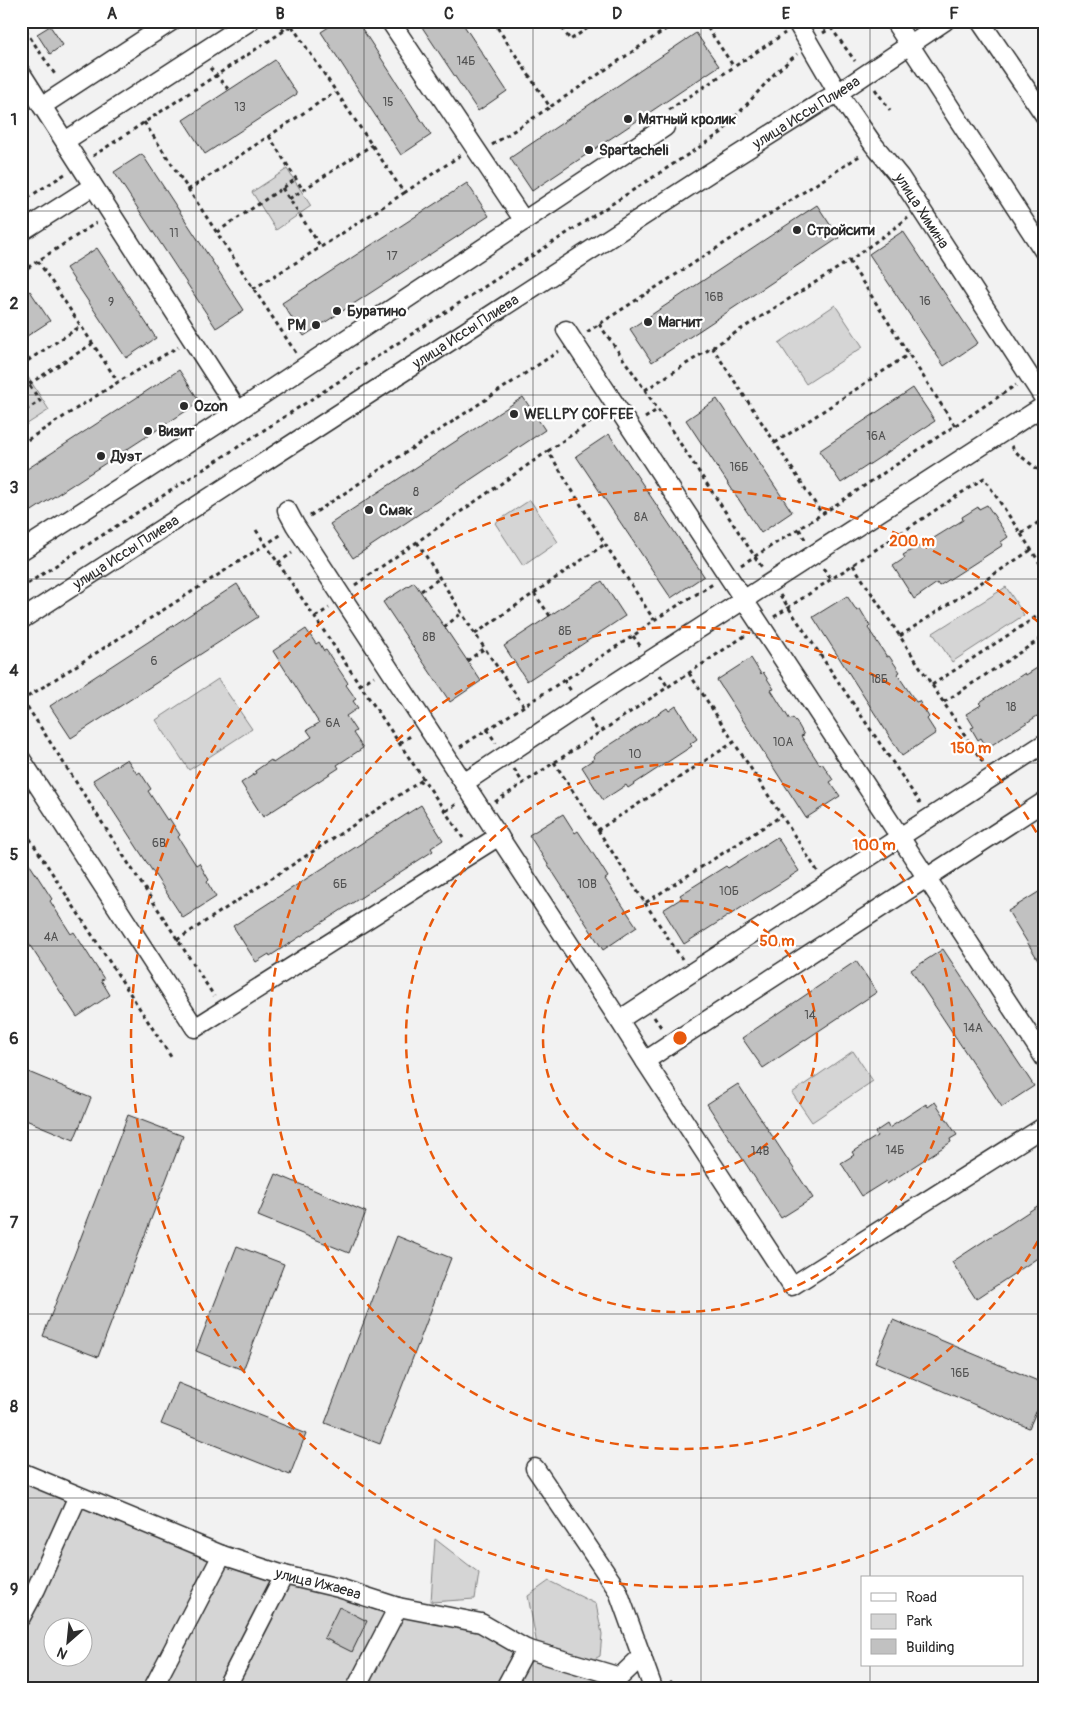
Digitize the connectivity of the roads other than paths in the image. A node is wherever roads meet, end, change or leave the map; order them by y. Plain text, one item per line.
1 (172, 21) edge
2 (250, 21) edge
3 (390, 21) edge
4 (796, 21) edge
5 (894, 21) edge
6 (945, 21) edge
7 (980, 21) edge
8 (909, 44) junction
9 (21, 73) edge
10 (838, 93) junction
11 (42, 106) junction
12 (1045, 116) edge
13 (665, 127) dead end
14 (65, 141) junction
15 (93, 186) junction
16 (524, 221) junction
17 (21, 232) edge
18 (1045, 253) edge
19 (569, 336) road end
20 (1045, 400) edge
21 (1045, 405) edge
22 (238, 411) junction
23 (287, 510) dead end
24 (21, 551) edge
25 (744, 601) junction
26 (21, 620) edge
27 (1045, 743) edge
28 (21, 759) edge
29 (464, 783) junction
30 (1045, 801) edge
31 (498, 836) junction
32 (900, 837) junction
33 (927, 878) junction
34 (618, 1020) junction
35 (1045, 1059) edge
36 (645, 1061) junction
37 (1045, 1126) edge
38 (535, 1468) dead end
39 (21, 1472) edge
40 (78, 1496) junction
41 (222, 1555) junction
42 (284, 1575) junction
43 (398, 1607) junction
44 (21, 1617) edge
45 (526, 1649) junction
46 (642, 1656) junction
47 (153, 1688) edge
48 (226, 1688) edge
49 (356, 1688) edge
50 (505, 1688) edge
51 (653, 1688) edge

1 - 11 street
2 - 14 street
3 - 16 street
4 - 10 street, улица Химина
5 - 8 street
6 - 8 street, улица Иссы Плиева
7 - 12 street
8 - 10 street, улица Иссы Плиева
8 - 18 street
9 - 11 street
10 - 20 street, улица Химина
10 - 26 street, улица Иссы Плиева
11 - 14 street
13 - 16 street
14 - 15 street
15 - 17 street
15 - 22 street
16 - 22 street
19 - 25 street
21 - 25 street
22 - 24 street
23 - 29 street
25 - 29 street
25 - 32 street
27 - 32 street
28 - 31 street
29 - 31 street
30 - 33 street
31 - 34 street
32 - 33 street
32 - 34 street
33 - 35 street
33 - 36 street
34 - 36 street
36 - 37 street
38 - 46 street
39 - 40 street, улица Ижаева
40 - 41 street, улица Ижаева
40 - 44 street
41 - 42 street, улица Ижаева
41 - 47 street
42 - 43 street, улица Ижаева
42 - 48 street
43 - 45 street, улица Ижаева
43 - 49 street
45 - 46 street, улица Ижаева
45 - 50 street
46 - 51 street

